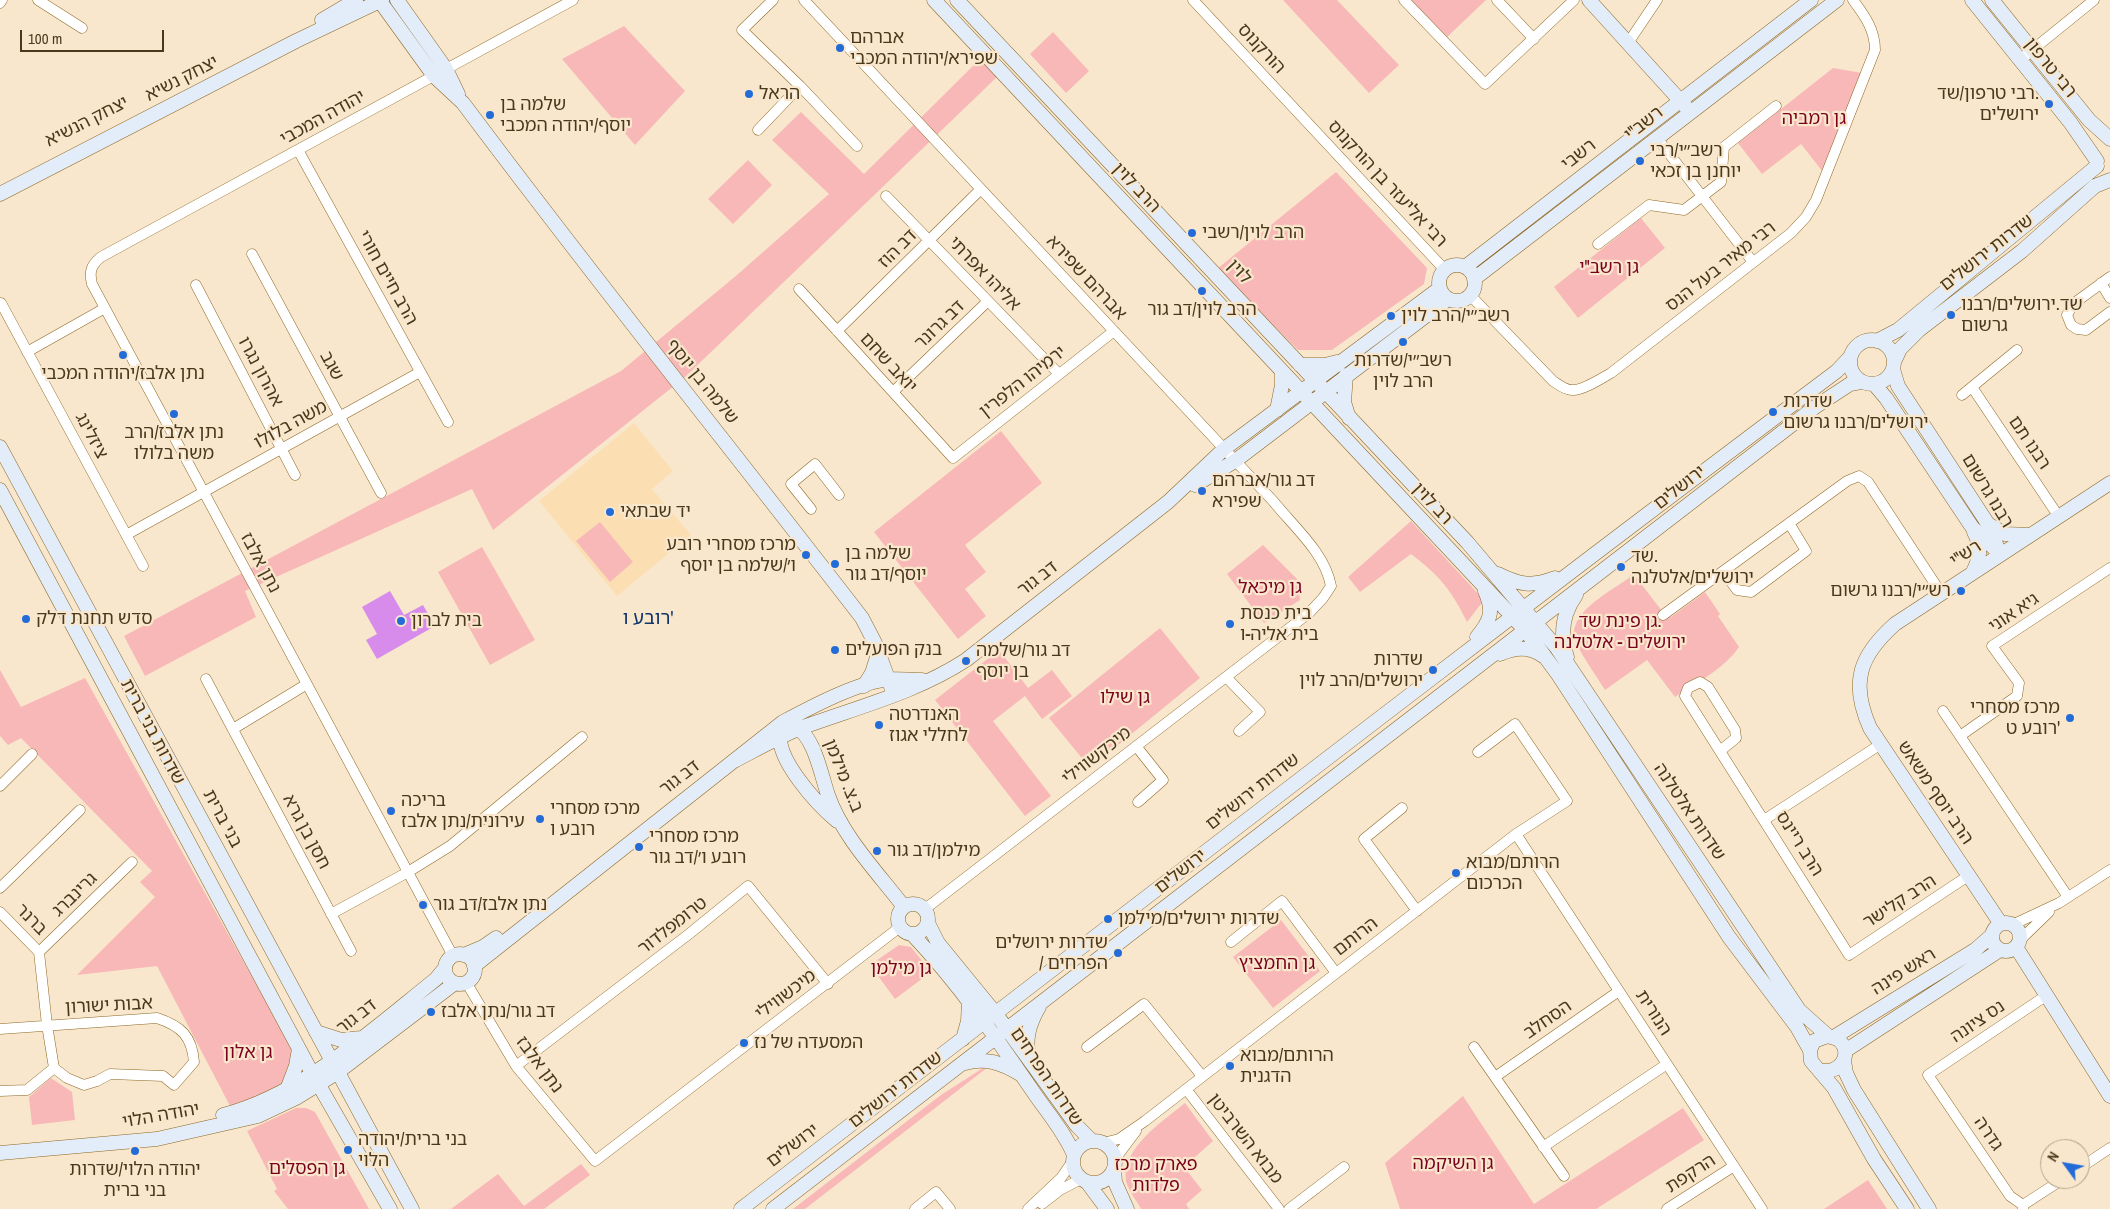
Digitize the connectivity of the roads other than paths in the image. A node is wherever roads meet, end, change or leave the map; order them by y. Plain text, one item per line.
1 (38, 0) edge
2 (381, 0) edge
3 (397, 0) edge
4 (411, 0) edge
5 (573, 0) edge
6 (773, 0) edge
7 (804, 0) edge
8 (934, 0) edge
9 (957, 0) edge
10 (1193, 0) edge
11 (1404, 0) edge
12 (1497, 0) edge
13 (1574, 0) edge
14 (1589, 0) edge
15 (1657, 0) edge
16 (1810, 0) edge
17 (1837, 0) edge
18 (1853, 0) edge
19 (1972, 0) edge
20 (1992, 0) edge
21 (2094, 0) edge
22 (352, 1) edge
23 (410, 19) junction
24 (82, 28) dead end
25 (1534, 39) junction
26 (1628, 44) junction
27 (2031, 50) junction
28 (2020, 60) junction
29 (440, 73) junction
30 (800, 86) junction
31 (1680, 100) junction
32 (1776, 106) dead end
33 (1690, 112) junction
34 (1305, 120) joint
35 (758, 130) dead end
36 (1657, 138) junction
37 (2110, 139) edge
38 (2110, 145) edge
39 (857, 146) dead end
40 (298, 150) junction
41 (2097, 163) junction
42 (2110, 179) edge
43 (0, 188) edge
44 (981, 189) junction
45 (0, 194) edge
46 (886, 196) dead end
47 (1702, 196) junction
48 (929, 240) junction
49 (1598, 244) dead end
50 (252, 254) dead end
51 (1753, 262) junction
52 (92, 267) joint
53 (1465, 267) junction
54 (1445, 270) junction
55 (2110, 277) edge
56 (1474, 278) junction
57 (2101, 283) junction
58 (196, 285) dead end
59 (799, 290) dead end
60 (1444, 293) junction
61 (1470, 295) junction
62 (2110, 298) edge
63 (988, 301) junction
64 (1, 303) edge
65 (105, 308) junction
66 (2110, 312) edge
67 (837, 331) junction
68 (1114, 331) junction
69 (1877, 341) junction
70 (2017, 350) dead end
71 (27, 352) junction
72 (1850, 357) junction
73 (1300, 365) junction
74 (1893, 365) junction
75 (1344, 368) junction
76 (1282, 371) junction
77 (420, 372) junction
78 (1059, 374) junction
79 (1314, 381) junction
80 (1867, 383) junction
81 (1972, 387) junction
82 (893, 392) junction
83 (1301, 392) junction
84 (1324, 392) junction
85 (1962, 395) dead end
86 (1311, 403) junction
87 (1277, 410) junction
88 (340, 416) junction
89 (1349, 418) junction
90 (448, 422) dead end
91 (0, 447) edge
92 (282, 448) junction
93 (1224, 449) junction
94 (953, 458) joint
95 (1235, 460) junction
96 (295, 475) dead end
97 (2110, 484) edge
98 (0, 490) edge
99 (203, 491) junction
100 (381, 493) dead end
101 (839, 495) dead end
102 (1168, 502) junction
103 (810, 509) dead end
104 (2059, 517) junction
105 (1789, 524) junction
106 (1988, 524) junction
107 (1972, 527) junction
108 (126, 535) junction
109 (2030, 535) junction
110 (2000, 554) junction
111 (143, 566) dead end
112 (2110, 568) edge
113 (1492, 571) junction
114 (1724, 572) junction
115 (1973, 572) junction
116 (1567, 573) junction
117 (1481, 584) junction
118 (1584, 585) junction
119 (1331, 586) joint
120 (1941, 593) junction
121 (1523, 606) junction
122 (1511, 615) junction
123 (1664, 615) dead end
124 (1537, 622) junction
125 (1526, 631) junction
126 (1467, 650) junction
127 (879, 651) junction
128 (1548, 661) junction
129 (1484, 663) junction
130 (1570, 667) junction
131 (1860, 674) joint
132 (1226, 677) junction
133 (206, 679) dead end
134 (890, 679) junction
135 (928, 680) junction
136 (307, 684) junction
137 (864, 686) junction
138 (894, 695) junction
139 (1943, 711) dead end
140 (822, 720) junction
141 (783, 722) junction
142 (801, 728) junction
143 (232, 729) junction
144 (1239, 731) dead end
145 (1960, 736) junction
146 (582, 737) dead end
147 (778, 740) junction
148 (1880, 744) junction
149 (1136, 746) junction
150 (813, 748) junction
151 (757, 749) junction
152 (1720, 751) junction
153 (1478, 752) dead end
154 (32, 754) dead end
155 (734, 761) junction
156 (789, 763) junction
157 (0, 786) edge
158 (1138, 802) dead end
159 (1402, 808) dead end
160 (80, 810) dead end
161 (1764, 820) junction
162 (843, 827) junction
163 (1516, 834) junction
164 (132, 862) dead end
165 (2110, 870) edge
166 (408, 872) junction
167 (1968, 876) junction
168 (579, 882) junction
169 (0, 888) edge
170 (2068, 897) junction
171 (2059, 903) junction
172 (904, 907) junction
173 (924, 909) junction
174 (1417, 911) junction
175 (0, 912) edge
176 (331, 914) junction
177 (928, 923) junction
178 (900, 927) junction
179 (2002, 928) junction
180 (913, 935) junction
181 (1230, 942) dead end
182 (2018, 944) junction
183 (2000, 950) junction
184 (351, 951) dead end
185 (39, 952) junction
186 (1849, 955) joint
187 (459, 956) junction
188 (474, 966) junction
189 (445, 968) junction
190 (1336, 973) junction
191 (461, 983) junction
192 (828, 984) junction
193 (1619, 990) junction
194 (2047, 995) junction
195 (975, 998) junction
196 (1018, 998) junction
197 (1043, 1002) junction
198 (991, 1018) junction
199 (47, 1025) junction
200 (0, 1029) edge
201 (316, 1032) junction
202 (1002, 1034) junction
203 (1831, 1036) junction
204 (362, 1038) junction
205 (963, 1039) junction
206 (1087, 1047) dead end
207 (1474, 1047) dead end
208 (299, 1049) junction
209 (1810, 1050) junction
210 (1845, 1056) junction
211 (1030, 1061) junction
212 (962, 1064) junction
213 (1667, 1064) junction
214 (516, 1066) junction
215 (335, 1067) junction
216 (54, 1068) junction
217 (1819, 1070) junction
218 (1022, 1075) junction
219 (1928, 1075) joint
220 (1202, 1076) junction
221 (1495, 1077) junction
222 (315, 1079) junction
223 (1186, 1089) junction
224 (0, 1091) edge
225 (292, 1092) junction
226 (2110, 1096) edge
227 (336, 1114) junction
228 (1145, 1121) junction
229 (1098, 1142) junction
230 (0, 1143) edge
231 (1543, 1147) junction
232 (2110, 1148) edge
233 (0, 1153) edge
234 (1073, 1158) junction
235 (595, 1161) joint
236 (2090, 1161) edge
237 (1114, 1163) junction
238 (1734, 1166) junction
239 (1344, 1167) dead end
240 (1564, 1176) dead end
241 (1084, 1181) junction
242 (2049, 1189) edge
243 (2023, 1207) edge
244 (390, 1209) edge
245 (412, 1209) edge
246 (741, 1209) edge
247 (773, 1209) edge
248 (915, 1209) edge
249 (950, 1209) edge
250 (1028, 1209) edge
251 (1035, 1209) edge
252 (1107, 1209) edge
253 (1127, 1209) edge
254 (1280, 1209) edge
255 (1290, 1209) edge
256 (1667, 1209) edge
257 (1762, 1209) edge
258 (1907, 1209) edge
259 (1929, 1209) edge

1 - 24 street
2 - 29 main road, שלמה בן יוסף
2 - 45 main road, יצחק נשיא
3 - 23 main road, שלמה בן יוסף
4 - 23 main road
5 - 29 street, יהודה המכבי
6 - 30 street
7 - 44 street, אברהם שפירא
8 - 76 main road, הרב לוין
9 - 73 main road, לוין
10 - 34 street, הורקנוס
11 - 25 street
12 - 25 street
13 - 25 street
14 - 26 main road
15 - 26 street
16 - 31 main road, רשבי
17 - 33 main road, רשב"י
18 - 51 street, רבי מאיר בעל הנס
19 - 28 main road, רבי טרפון
20 - 27 main road, רבי טרפון
21 - 27 street
22 - 43 main road, יצחק הנשיא
23 - 29 main road, שלמה בן יוסף
26 - 31 main road
27 - 28 street
27 - 37 main road, רבי טרפון
28 - 41 main road, רבי טרפון
29 - 40 street, יהודה המכבי
29 - 127 main road, שלמה בן יוסף
30 - 35 street
30 - 39 street
31 - 33 main road
31 - 53 main road, רשבי
32 - 47 street
33 - 36 main road, רשב"י
34 - 54 street, רבי אליעזר בן הורקנוס
36 - 47 street
36 - 56 main road, רשב"י
38 - 41 main road, שדרות ירושלים
40 - 52 street, יהודה המכבי
40 - 77 street, הרב חיים חורי
41 - 42 main road, רבי טרפון
41 - 69 main road, שדרות ירושלים
42 - 74 main road, שדרות ירושלים
44 - 48 street, דב הוז
44 - 68 street, אברהם שפירא
46 - 48 street, אליהו אפרתי
47 - 49 street
47 - 51 street
48 - 63 street, אליהו אפרתי
48 - 67 street, דב הוז
50 - 88 street, שגב
51 - 61 street, רבי מאיר בעל הנס
52 - 65 street, נתן אלבז
53 - 54 main road
53 - 56 main road
54 - 60 main road
55 - 57 street
56 - 61 main road
57 - 62 street
57 - 66 street
58 - 92 street, אהרון נגרו
59 - 67 street, יואב שחם
60 - 61 main road
60 - 75 main road
63 - 78 street, אליהו אפרתי
63 - 82 street, דב גרונר
64 - 71 street, ציזלינג
65 - 71 street
65 - 99 street, נתן אלבז
67 - 82 street, יואב שחם
68 - 78 street, ירמיהו הלפרין
68 - 93 street, אברהם שפירא
69 - 72 main road
69 - 74 main road
70 - 81 street
71 - 108 street, ציזלינג
72 - 80 main road
72 - 116 main road, ירושלים
73 - 75 main road
73 - 79 main road, לוין
74 - 80 main road
74 - 106 main road, רבנו גרשום
75 - 79 main road
75 - 84 main road
75 - 89 main road
76 - 83 main road, הרב לוין
76 - 87 main road
77 - 88 street, משה בלולו
77 - 90 street, הרב חיים חורי
78 - 94 street, ירמיהו הלפרין
79 - 83 main road, דב גור
79 - 84 main road, לוין
80 - 107 main road, רבנו גרשום
80 - 118 main road, ירושלים
81 - 85 street
81 - 104 street, רבנו תם
82 - 94 street, יואב שחם
83 - 86 main road, הרב לוין
83 - 87 main road, דב גור
84 - 86 main road
84 - 89 main road, לוין
86 - 95 main road, דב גור
86 - 117 main road, רב לוין
87 - 93 main road, דב גור
88 - 92 street, משה בלולו
88 - 100 street, שגב
89 - 113 main road, לוין
91 - 201 main road, בני ברית
92 - 96 street, אהרון נגרו
92 - 99 street, משה בלולו
93 - 95 street, אברהם שפירא
93 - 102 main road, דב גור
95 - 102 main road, דב גור
95 - 119 street, אברהם שפירא
97 - 104 main road, רש"י
98 - 208 main road, שדרות בני ברית
99 - 108 street
99 - 136 street, נתן אלבז
101 - 103 street
102 - 135 main road, דב גור
104 - 109 main road, רש"י
105 - 114 street
105 - 114 street
105 - 120 street
106 - 109 main road
106 - 110 main road, רבנו גרשום
107 - 110 main road, רבנו גרשום
107 - 115 main road
108 - 111 street, ציזלינג
109 - 110 main road, רש"י
110 - 115 main road, רש"י
112 - 145 street, גיא אוני
113 - 116 main road
113 - 121 main road, לוין
114 - 123 street
115 - 120 main road, רש"י
116 - 121 main road, שדרות ירושלים
117 - 122 main road, רב לוין
117 - 126 main road
118 - 124 main road, ירושלים
118 - 130 main road
119 - 132 street, מיכקשווילי
120 - 131 main road, רש"י
121 - 122 main road, שדרות ירושלים
121 - 124 main road, שדרות אלטלנה
122 - 125 main road, רב לוין
122 - 126 main road, שדרות ירושלים
124 - 125 main road, ירושלים
124 - 130 main road, שדרות אלטלנה
125 - 128 main road, שדרות אלטלנה
125 - 129 main road
126 - 196 main road, שדרות ירושלים
127 - 134 main road, שלמה בן יוסף
127 - 137 main road
128 - 129 main road
128 - 209 main road, שדרות אלטלנה
129 - 197 main road, ירושלים
130 - 203 main road, שדרות אלטלנה
131 - 148 main road, הרב יוסף משאש
132 - 144 street
132 - 149 street, מיכקשווילי
133 - 143 street, חסן בן גרא
134 - 135 main road, דב גור
134 - 137 main road, דב גור
134 - 138 main road, שלמה בן יוסף
135 - 138 main road, דב גור
136 - 143 street
136 - 166 street, נתן אלבז
137 - 141 main road, דב גור
138 - 140 main road, דב גור
139 - 145 street
140 - 142 main road, דב גור
140 - 150 main road
141 - 142 main road, ב.צ. מילמן
141 - 147 main road
141 - 155 main road, דב גור
142 - 147 main road, דב גור
142 - 150 main road, ב.צ. מילמן
143 - 176 street, חסן בן גרא
145 - 170 street
146 - 166 street
147 - 151 main road, דב גור
147 - 156 main road, ב.צ. מילמן
148 - 161 street
148 - 167 main road, הרב יוסף משאש
149 - 158 street
149 - 173 street, מיכקשווילי
150 - 162 main road, ב.צ. מילמן
151 - 155 main road, דב גור
151 - 156 main road
152 - 152 street, הרב ריינס
152 - 161 street, הרב ריינס
153 - 163 street, הרותם
154 - 157 street
155 - 168 main road, דב גור
156 - 162 main road, ב.צ. מילמן
159 - 174 street
160 - 169 street
161 - 186 street, הרב ריינס
162 - 172 main road
163 - 174 street, הרותם
163 - 193 street, הנורית
164 - 185 street, גרינברג
165 - 170 street, ראש פינה
166 - 176 street
166 - 187 street, נתן אלבז
167 - 179 main road, הרב יוסף משאש
167 - 186 street, הרב קלישר
168 - 187 main road, דב גור
168 - 188 main road, דב גור
170 - 171 street, ראש פינה
171 - 179 street, ראש פינה
171 - 182 street, ראש פינה
172 - 173 main road
172 - 178 main road
173 - 177 main road
174 - 190 street, הרותם
175 - 185 street, ברנר
176 - 184 street, חסן בן גרא
177 - 180 main road
177 - 195 main road
178 - 180 main road
178 - 192 street, מיכשווילי
179 - 182 main road, הרב יוסף משאש
179 - 183 main road, הרב יוסף משאש
179 - 203 main road, ראש פינה
180 - 195 main road
181 - 190 street
182 - 183 main road
182 - 194 main road, הרב יוסף משאש
183 - 210 main road, ראש פינה
185 - 199 street, אבות ישורון
187 - 188 main road
187 - 189 main road
188 - 191 main road
189 - 191 main road
189 - 204 main road, דב גור
190 - 220 street, הרותם
191 - 214 street, נתן אלבז
191 - 215 main road, דב גור
192 - 214 street, טרומפלדור
192 - 235 street, מיכשווילי
193 - 213 street, הנורית
193 - 221 street, הסחלב
194 - 219 street, נס ציונה
194 - 226 main road, הרב יוסף משאש
195 - 196 main road
195 - 198 main road
195 - 205 main road
196 - 198 main road, שדרות ירושלים
197 - 202 main road, שדרות ירושלים
197 - 211 main road
198 - 202 main road, שדרות הפרחים
198 - 205 main road, שדרות ירושלים
199 - 200 street, אבות ישורון
199 - 216 street, אבות ישורון
199 - 216 street, אבות ישורון
201 - 204 main road
201 - 215 main road, בני ברית
202 - 211 main road, שדרות הפרחים
202 - 212 main road, שדרות ירושלים
202 - 218 main road, שדרות הפרחים
203 - 209 main road
203 - 210 main road
204 - 215 main road, דב גור
205 - 246 main road, ירושלים
206 - 220 street
207 - 221 street
208 - 222 main road, שדרות בני ברית
208 - 225 main road
209 - 217 main road
210 - 217 main road
210 - 259 main road
211 - 229 main road, שדרות הפרחים
212 - 218 main road
212 - 247 main road, שדרות ירושלים
213 - 231 street
213 - 238 street, הנורית
214 - 235 street, נתן אלבז
215 - 222 main road, דב גור
215 - 245 main road, בני ברית
216 - 224 street
217 - 258 main road
218 - 234 main road, שדרות הפרחים
219 - 243 street, גדרה
220 - 223 street, הרותם
221 - 231 street
222 - 225 main road, יהודה הלוי
222 - 227 main road
223 - 228 street, הרותם
223 - 254 street, מבוא השרביטן
225 - 227 main road
225 - 230 main road, יהודה הלוי
225 - 233 main road, יהודה הלוי
227 - 244 main road
228 - 229 street, הרותם
228 - 237 street, הרותם
229 - 234 main road
229 - 237 main road
231 - 240 street
232 - 236 street
234 - 241 main road
234 - 250 street
237 - 241 main road
237 - 253 main road
238 - 256 street, הרקפת
238 - 257 street, הנורית
239 - 255 street
241 - 251 street
241 - 252 main road
242 - 243 street
248 - 249 street

